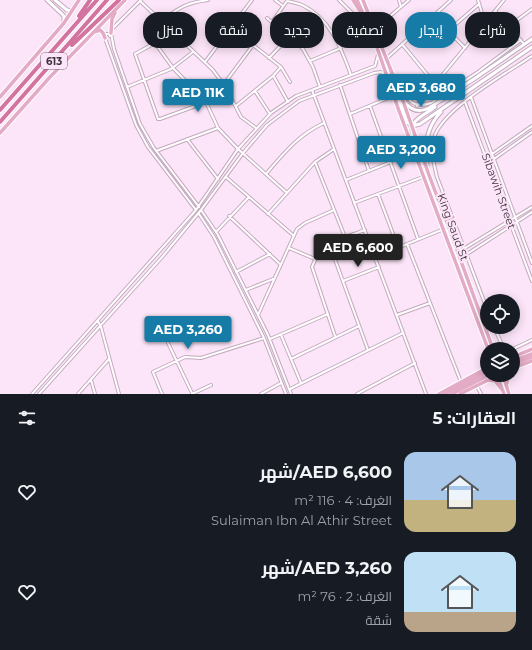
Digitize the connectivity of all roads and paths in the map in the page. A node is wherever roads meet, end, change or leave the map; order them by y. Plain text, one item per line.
1 (47, 0) edge
2 (55, 0) edge
3 (80, 0) edge
4 (90, 0) edge
5 (97, 0) edge
6 (107, 0) edge
7 (119, 0) edge
8 (125, 0) edge
9 (140, 0) edge
10 (208, 0) edge
11 (252, 0) edge
12 (275, 0) edge
13 (339, 0) edge
14 (353, 0) edge
15 (357, 0) edge
16 (363, 0) edge
17 (399, 0) edge
18 (409, 0) edge
19 (451, 0) edge
20 (478, 0) edge
21 (504, 0) edge
22 (287, 1) edge
23 (479, 4) junction
24 (283, 6) junction
25 (118, 7) junction
26 (401, 7) junction
27 (75, 8) junction
28 (532, 9) edge
29 (495, 11) edge
30 (152, 12) edge
31 (173, 12) edge
32 (278, 12) edge
33 (361, 12) edge
34 (362, 12) edge
35 (368, 12) edge
36 (395, 12) edge
37 (438, 12) edge
38 (482, 12) edge
39 (267, 18) dead end
40 (520, 18) edge
41 (270, 21) edge
42 (64, 23) junction
43 (457, 23) edge
44 (71, 29) junction
45 (94, 32) junction
46 (332, 33) edge
47 (111, 35) junction
48 (105, 38) junction
49 (532, 38) edge
50 (521, 40) joint
51 (405, 41) edge
52 (457, 41) edge
53 (402, 44) junction
54 (524, 44) junction
55 (146, 48) edge
56 (159, 48) edge
57 (190, 48) edge
58 (279, 48) edge
59 (302, 48) edge
60 (341, 48) joint
61 (378, 48) edge
62 (383, 48) edge
63 (464, 48) joint
64 (531, 48) edge
65 (377, 49) joint
66 (194, 52) junction
67 (378, 55) junction
68 (532, 56) edge
69 (269, 58) junction
70 (387, 58) junction
71 (494, 60) junction
72 (310, 61) junction
73 (205, 62) junction
74 (51, 65) junction
75 (493, 66) junction
76 (281, 67) junction
77 (373, 67) junction
78 (173, 68) junction
79 (374, 73) junction
80 (351, 75) junction
81 (385, 75) junction
82 (273, 76) junction
83 (394, 78) junction
84 (145, 80) junction
85 (290, 82) dead end
86 (224, 84) junction
87 (435, 84) junction
88 (340, 85) junction
89 (127, 87) junction
90 (320, 87) junction
91 (226, 88) junction
92 (312, 90) junction
93 (254, 91) junction
94 (314, 96) junction
95 (393, 96) junction
96 (0, 97) edge
97 (471, 97) junction
98 (402, 98) junction
99 (444, 100) junction
100 (206, 102) junction
101 (288, 102) junction
102 (466, 102) junction
103 (448, 105) junction
104 (236, 106) junction
105 (370, 106) junction
106 (417, 106) junction
107 (0, 110) edge
108 (270, 114) junction
109 (350, 114) junction
110 (0, 122) edge
111 (324, 123) junction
112 (412, 126) junction
113 (532, 126) edge
114 (218, 128) junction
115 (256, 128) junction
116 (532, 132) edge
117 (0, 133) edge
118 (187, 139) junction
119 (238, 149) junction
120 (334, 150) junction
121 (156, 151) junction
122 (243, 153) junction
123 (492, 154) junction
124 (500, 155) junction
125 (494, 159) junction
126 (316, 162) junction
127 (391, 162) junction
128 (369, 171) junction
129 (266, 174) junction
130 (429, 175) junction
131 (226, 176) junction
132 (424, 176) junction
133 (218, 179) junction
134 (346, 180) junction
135 (399, 186) junction
136 (287, 193) junction
137 (378, 194) junction
138 (249, 197) junction
139 (354, 203) junction
140 (199, 207) junction
141 (532, 207) edge
142 (196, 210) junction
143 (201, 210) junction
144 (334, 210) junction
145 (532, 212) edge
146 (198, 213) junction
147 (268, 214) junction
148 (229, 216) junction
149 (453, 217) junction
150 (515, 217) junction
151 (446, 220) junction
152 (510, 220) junction
153 (517, 222) junction
154 (512, 226) junction
155 (444, 229) junction
156 (364, 230) junction
157 (216, 232) junction
158 (294, 236) junction
159 (345, 237) junction
160 (418, 239) junction
161 (329, 244) junction
162 (407, 244) junction
163 (398, 247) junction
164 (526, 247) junction
165 (289, 248) junction
166 (465, 248) junction
167 (520, 249) junction
168 (270, 254) junction
169 (467, 254) junction
170 (374, 256) junction
171 (315, 259) junction
172 (532, 263) edge
173 (281, 264) junction
174 (379, 267) junction
175 (236, 272) junction
176 (274, 279) junction
177 (343, 281) junction
178 (532, 281) edge
179 (246, 290) junction
180 (482, 294) edge
181 (430, 303) junction
182 (328, 314) junction
183 (258, 315) junction
184 (397, 316) junction
185 (98, 321) junction
186 (359, 326) junction
187 (101, 327) junction
188 (403, 333) junction
189 (281, 334) junction
190 (335, 336) junction
191 (264, 338) junction
192 (270, 339) junction
193 (532, 340) edge
194 (487, 342) edge
195 (490, 342) edge
196 (168, 343) dead end
197 (520, 346) edge
198 (532, 349) edge
199 (368, 350) junction
200 (520, 354) edge
201 (532, 354) edge
202 (532, 357) edge
203 (520, 358) edge
204 (109, 359) junction
205 (291, 359) junction
206 (177, 361) junction
207 (532, 361) edge
208 (414, 363) junction
209 (520, 364) edge
210 (520, 365) edge
211 (480, 371) edge
212 (480, 376) edge
213 (91, 380) junction
214 (480, 380) edge
215 (461, 382) junction
216 (483, 382) edge
217 (496, 382) edge
218 (499, 382) edge
219 (506, 382) edge
220 (508, 382) edge
221 (281, 383) junction
222 (301, 384) junction
223 (211, 385) dead end
224 (477, 386) junction
225 (507, 386) junction
226 (289, 389) junction
227 (503, 392) edge
228 (32, 394) edge
229 (39, 394) edge
230 (78, 394) edge
231 (95, 394) edge
232 (119, 394) edge
233 (162, 394) edge
234 (191, 394) edge
235 (261, 394) edge
236 (286, 394) edge
237 (291, 394) edge
238 (357, 394) edge
239 (426, 394) edge
240 (438, 394) edge
241 (445, 394) edge
242 (452, 394) edge
243 (460, 394) edge
244 (481, 394) edge
245 (509, 394) edge

1 - 42 main road
2 - 27 main road
3 - 27 main road
4 - 44 highway
5 - 44 highway, 613
6 - 74 highway, 613
7 - 74 highway
8 - 25 main road
9 - 30 street
9 - 47 street
10 - 31 street
11 - 73 street
12 - 24 street
13 - 65 street
14 - 33 main road
15 - 34 main road, King Saud St
16 - 35 main road, King Saud St
17 - 26 street
18 - 26 street
19 - 37 street
20 - 23 street
21 - 29 street
22 - 24 street
22 - 46 street
23 - 38 street
23 - 43 street
24 - 32 street
25 - 45 main road
25 - 47 main road
26 - 36 street
27 - 42 main road
28 - 40 street
39 - 41 street
42 - 96 main road
44 - 107 highway, 613
45 - 48 main road
45 - 117 main road
47 - 48 street
47 - 89 street
48 - 142 street
49 - 54 main road
50 - 54 street
50 - 71 street
51 - 53 street
52 - 63 street
53 - 70 street
53 - 87 street
54 - 75 main road
55 - 84 street
56 - 78 street
57 - 66 street
58 - 69 street
59 - 72 street
60 - 72 street
60 - 80 street
61 - 112 main road
62 - 70 main road, King Saud St
63 - 87 street
64 - 103 main road
65 - 67 main road, King Saud St
66 - 73 street
66 - 78 street
67 - 77 street
67 - 81 main road, King Saud St
68 - 97 street
69 - 76 street
69 - 86 street
70 - 83 main road, King Saud St
71 - 75 street
71 - 106 street
72 - 90 street
73 - 86 street
74 - 110 highway, 613
75 - 99 main road
76 - 82 street
76 - 85 street
77 - 79 street
77 - 80 street
78 - 84 street
78 - 100 street
79 - 81 street
79 - 88 street
80 - 90 street
81 - 95 main road, King Saud St
82 - 93 street
82 - 101 street
83 - 98 main road, King Saud St
83 - 106 street
84 - 89 street
84 - 100 street
86 - 91 street
87 - 106 street
88 - 94 street
88 - 109 street
89 - 121 street
90 - 92 street
91 - 100 street
91 - 104 street
92 - 94 street
92 - 101 street
93 - 104 street
93 - 108 street
94 - 111 street
94 - 122 street
95 - 105 street
95 - 132 main road, King Saud St
97 - 102 street
97 - 123 street, Sibawih Street
98 - 99 main road
98 - 112 main road, King Saud St
99 - 112 main road
100 - 114 street
101 - 108 street
102 - 149 street
102 - 152 street, Sibawih Street
103 - 112 main road
103 - 130 main road
104 - 115 street
105 - 109 street
105 - 127 street
108 - 115 street
109 - 128 street
111 - 120 street
111 - 129 street
112 - 130 main road, King Saud St
112 - 132 main road
113 - 123 street
114 - 118 street
114 - 119 street
115 - 119 street
116 - 124 street
118 - 121 street
118 - 133 street
119 - 122 street
119 - 133 street
120 - 126 street
120 - 134 street
121 - 140 street
122 - 129 street
122 - 131 street
123 - 124 street
123 - 125 street, Sibawih Street
124 - 125 street
125 - 150 street, Sibawih Street
126 - 136 street
126 - 144 street
127 - 128 street
127 - 135 street
128 - 134 street
129 - 136 street
130 - 151 main road, King Saud St
131 - 138 street
131 - 143 street
132 - 135 street
132 - 155 main road, King Saud St
133 - 140 street
134 - 139 street
135 - 137 street
135 - 160 street
136 - 147 street
137 - 139 street
137 - 163 street
138 - 147 street
138 - 148 street
139 - 156 street
140 - 142 street
140 - 143 street
141 - 150 street
142 - 146 street
142 - 185 street
143 - 146 street
143 - 157 street
144 - 158 street
144 - 159 street
145 - 153 street
146 - 187 street
146 - 191 street
147 - 158 street
148 - 157 street
148 - 168 street
149 - 151 main road
149 - 166 street
150 - 152 street
150 - 153 street, Sibawih Street
151 - 195 main road, King Saud St
152 - 154 street, Sibawih Street
152 - 166 street
153 - 154 street
153 - 164 street, Sibawih Street
154 - 167 street, Sibawih Street
154 - 169 street
155 - 160 street
155 - 194 main road, King Saud St
156 - 159 street
156 - 170 street
157 - 175 street
158 - 165 street
159 - 161 street
160 - 162 street
161 - 171 street
161 - 177 street
162 - 163 street
162 - 181 street
163 - 170 street
164 - 167 street
164 - 172 street, Sibawih Street
165 - 171 street
165 - 173 street
166 - 169 street
167 - 178 street, Sibawih Street
168 - 173 street
168 - 175 street
169 - 180 street
170 - 174 street
171 - 182 street
173 - 176 street
174 - 177 street
174 - 184 street
175 - 179 street
176 - 179 street
176 - 183 street
177 - 186 street
179 - 183 street
181 - 184 street
181 - 215 street
182 - 189 street
182 - 190 street
183 - 192 street
184 - 188 street
185 - 187 street
185 - 228 street
186 - 190 street
186 - 199 street
187 - 204 street
187 - 229 street
188 - 199 street
188 - 208 street
189 - 192 street
189 - 205 street
190 - 205 street
191 - 206 street
191 - 221 street
192 - 226 street
193 - 197 street
196 - 206 street
198 - 200 main road
199 - 222 street
201 - 203 main road
202 - 209 main road
204 - 213 street
204 - 232 street
205 - 222 street
206 - 233 street
206 - 234 street
207 - 210 main road
208 - 238 street
208 - 239 street
211 - 215 main road
212 - 241 main road
213 - 230 street
213 - 231 street
214 - 242 main road
215 - 240 main road
216 - 224 main road
217 - 227 main road
218 - 227 main road
219 - 225 main road
220 - 225 main road
221 - 235 street
221 - 236 street
222 - 226 street
223 - 234 street
224 - 243 main road
224 - 244 street
225 - 245 main road
226 - 237 street

